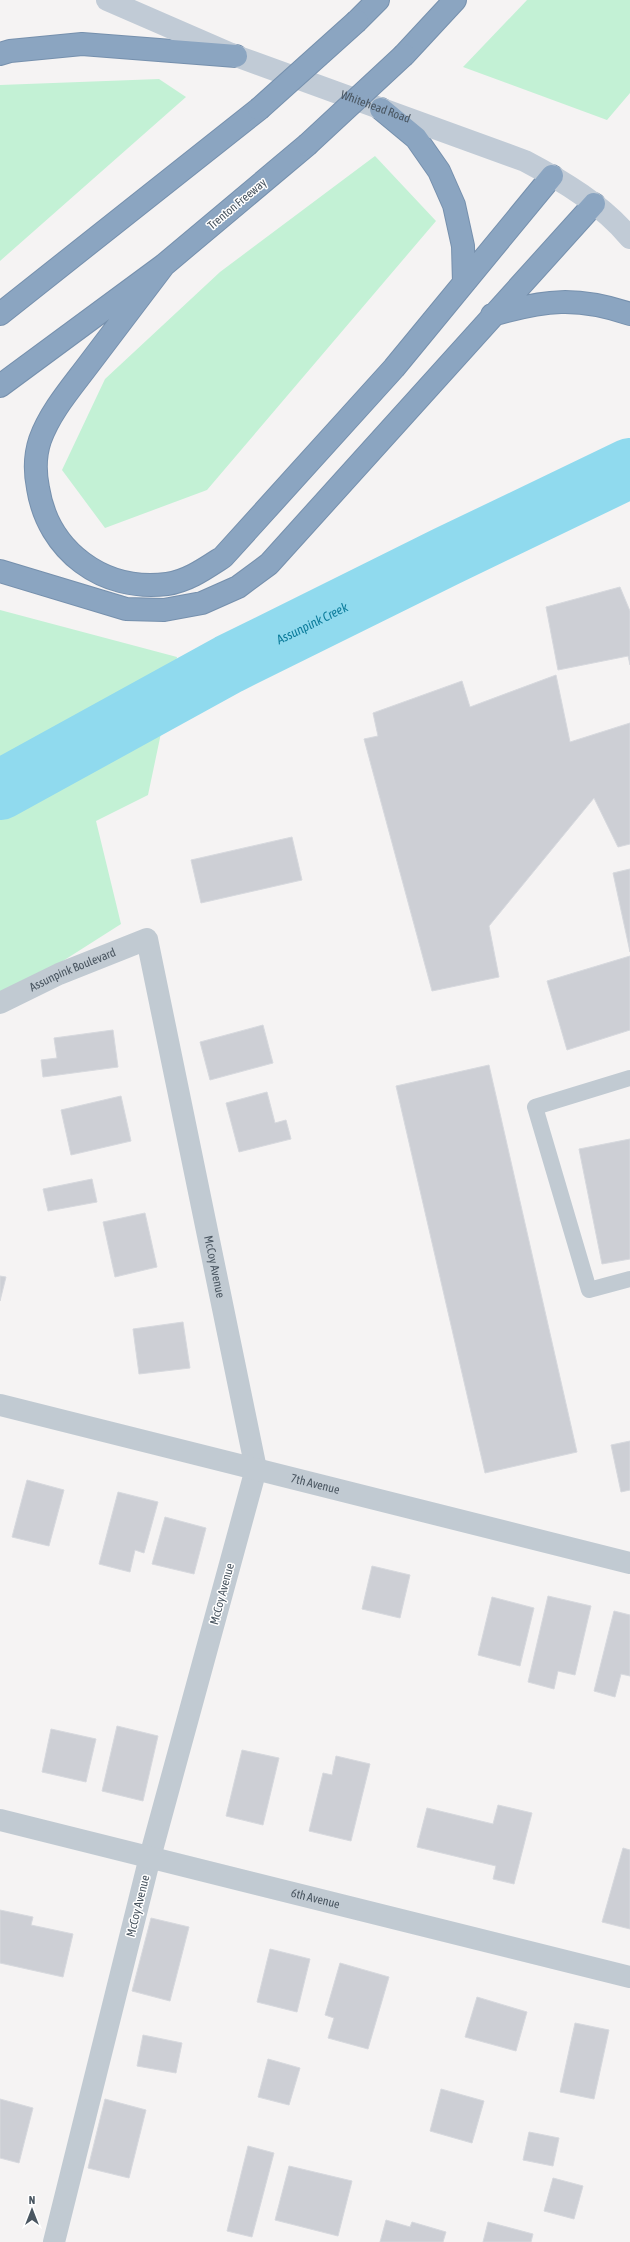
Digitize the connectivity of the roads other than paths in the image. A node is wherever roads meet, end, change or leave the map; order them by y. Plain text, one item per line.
1 (107, 0) edge
2 (378, 0) edge
3 (454, 0) edge
4 (0, 54) edge
5 (236, 56) junction
6 (381, 109) junction
7 (552, 176) junction
8 (594, 204) junction
9 (630, 238) edge
10 (164, 265) junction
11 (464, 283) junction
12 (0, 314) edge
13 (630, 314) edge
14 (492, 315) junction
15 (0, 386) edge
16 (0, 571) edge
17 (147, 939) joint
18 (0, 1003) edge
19 (630, 1078) edge
20 (630, 1279) edge
21 (0, 1404) edge
22 (256, 1469) junction
23 (630, 1563) edge
24 (0, 1820) edge
25 (150, 1857) junction
26 (630, 1977) edge
27 (54, 2242) edge

1 - 5 main road, Whitehead Road
2 - 12 highway, bridge
3 - 10 highway, Trenton Freeway, bridge
4 - 5 highway
5 - 6 main road, Whitehead Road
6 - 7 main road, Whitehead Road
6 - 11 highway
7 - 8 main road, Whitehead Road
7 - 11 highway
8 - 9 main road, Whitehead Road
8 - 14 highway
10 - 11 highway
10 - 15 highway, Trenton Freeway
13 - 14 highway
14 - 16 highway
17 - 18 street, Assunpink Boulevard
17 - 22 street, McCoy Avenue
19 - 20 lane
21 - 22 street, 7th Avenue
22 - 23 street, 7th Avenue
22 - 25 street, McCoy Avenue
24 - 25 street, 6th Avenue
25 - 26 street, 6th Avenue
25 - 27 street, McCoy Avenue

